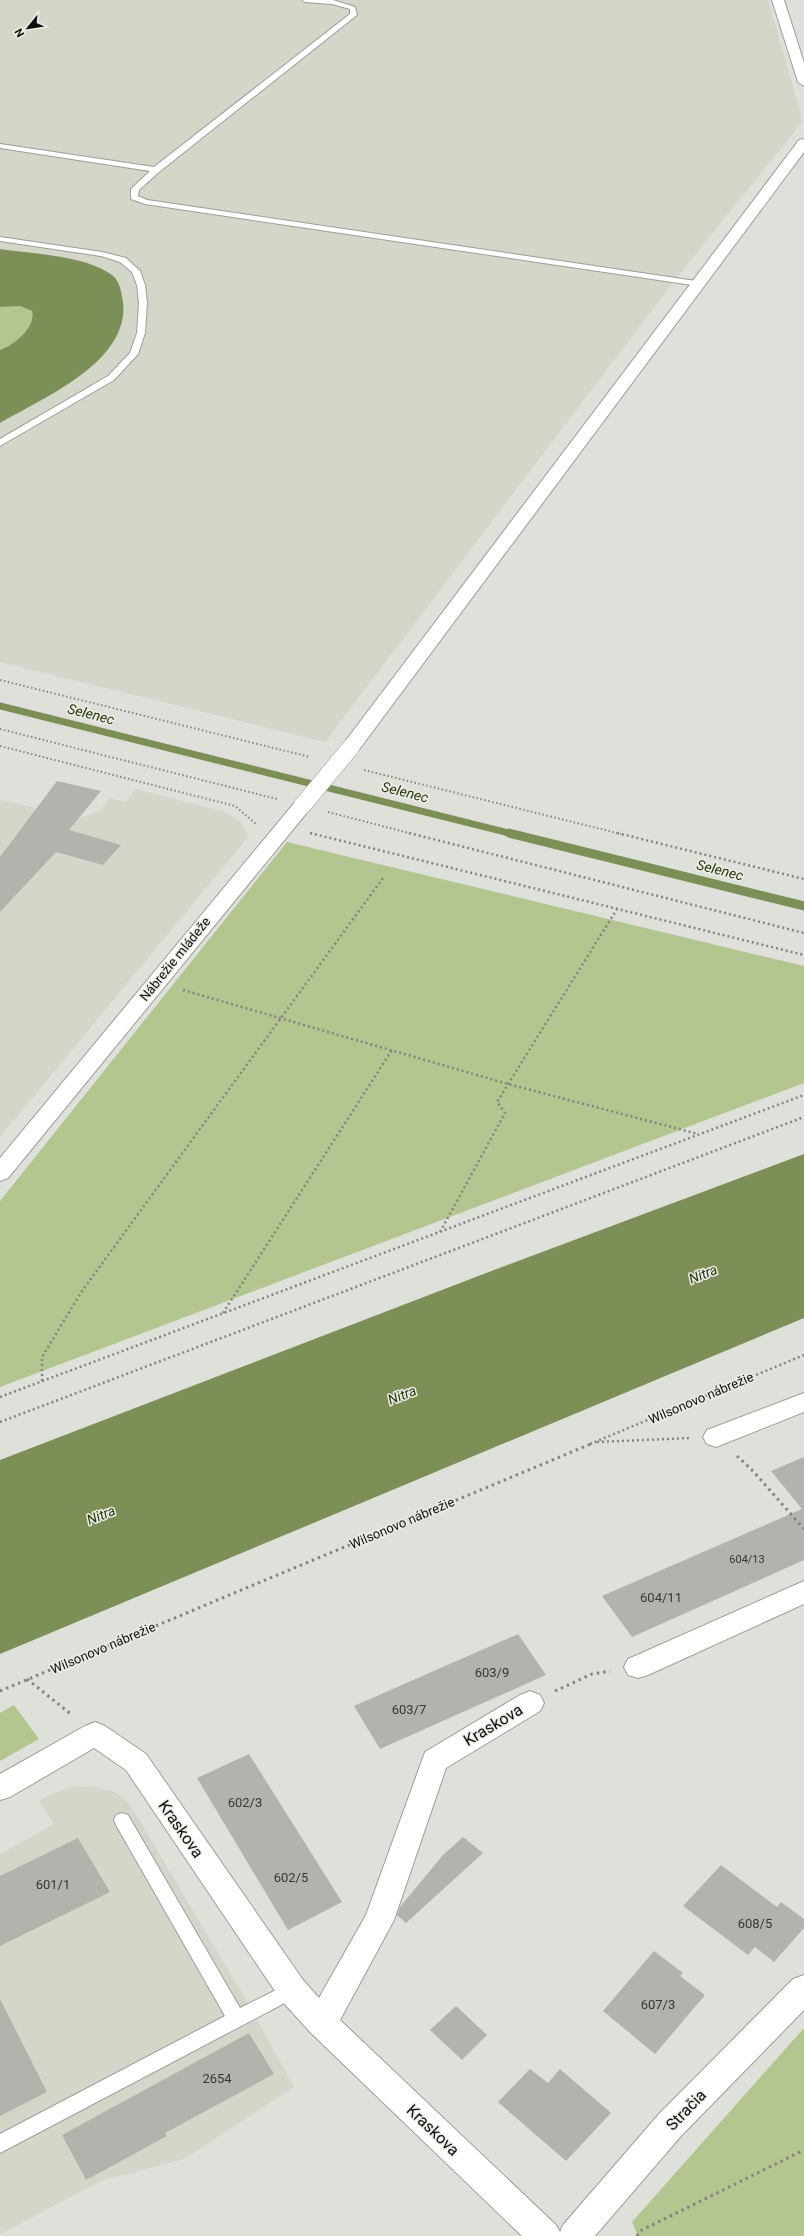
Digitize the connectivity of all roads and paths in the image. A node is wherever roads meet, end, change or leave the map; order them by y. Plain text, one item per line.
1 (305, 0) edge
2 (778, 0) edge
3 (804, 82) edge
4 (804, 143) edge
5 (0, 146) edge
6 (156, 170) junction
7 (0, 239) edge
8 (696, 284) junction
9 (0, 443) edge
10 (0, 680) edge
11 (0, 729) edge
12 (0, 746) edge
13 (317, 759) dead end
14 (363, 770) dead end
15 (302, 806) junction
16 (274, 839) junction
17 (384, 878) dead end
18 (804, 879) edge
19 (617, 909) junction
20 (804, 933) edge
21 (804, 955) edge
22 (156, 983) junction
23 (282, 1018) junction
24 (392, 1050) junction
25 (508, 1084) junction
26 (804, 1095) edge
27 (804, 1117) edge
28 (699, 1134) junction
29 (0, 1173) edge
30 (440, 1232) junction
31 (223, 1314) junction
32 (804, 1355) edge
33 (42, 1381) junction
34 (0, 1397) edge
35 (804, 1402) edge
36 (0, 1422) edge
37 (716, 1437) dead end
38 (804, 1592) edge
39 (638, 1667) joint
40 (27, 1680) junction
41 (0, 1691) edge
42 (530, 1703) joint
43 (95, 1734) junction
44 (0, 1788) edge
45 (122, 1820) dead end
46 (292, 1990) junction
47 (804, 1990) edge
48 (236, 2018) junction
49 (322, 2023) junction
50 (0, 2144) edge
51 (804, 2150) edge
52 (545, 2236) edge
53 (574, 2236) edge
54 (637, 2236) edge

1 - 6 lane
2 - 3 street
4 - 8 street, Nábrežie mládeže
5 - 6 lane
6 - 8 lane
7 - 9 lane
8 - 15 street, Nábrežie mládeže, bridge
10 - 13 path
11 - 15 path
12 - 16 path
14 - 18 path
15 - 16 street, Nábrežie mládeže
15 - 20 path
16 - 19 path
16 - 22 street, Nábrežie mládeže
17 - 23 path
19 - 21 path
19 - 25 path
22 - 23 path
22 - 29 street, Nábrežie mládeže
23 - 24 path
23 - 33 path
24 - 25 path
24 - 31 path
25 - 28 path
25 - 30 path
26 - 28 path
27 - 36 path
28 - 30 path
30 - 31 path
31 - 33 path
32 - 40 path, Wilsonovo nábrežie
33 - 34 path
35 - 37 street
38 - 39 street
39 - 42 path
40 - 41 path, Wilsonovo nábrežie
40 - 43 path
42 - 49 street, Kraskova
43 - 44 street
43 - 46 street, Kraskova
45 - 48 lane
46 - 48 lane
46 - 49 street, Kraskova
47 - 53 street, Stračia
48 - 50 lane
49 - 52 street, Kraskova
51 - 54 path

